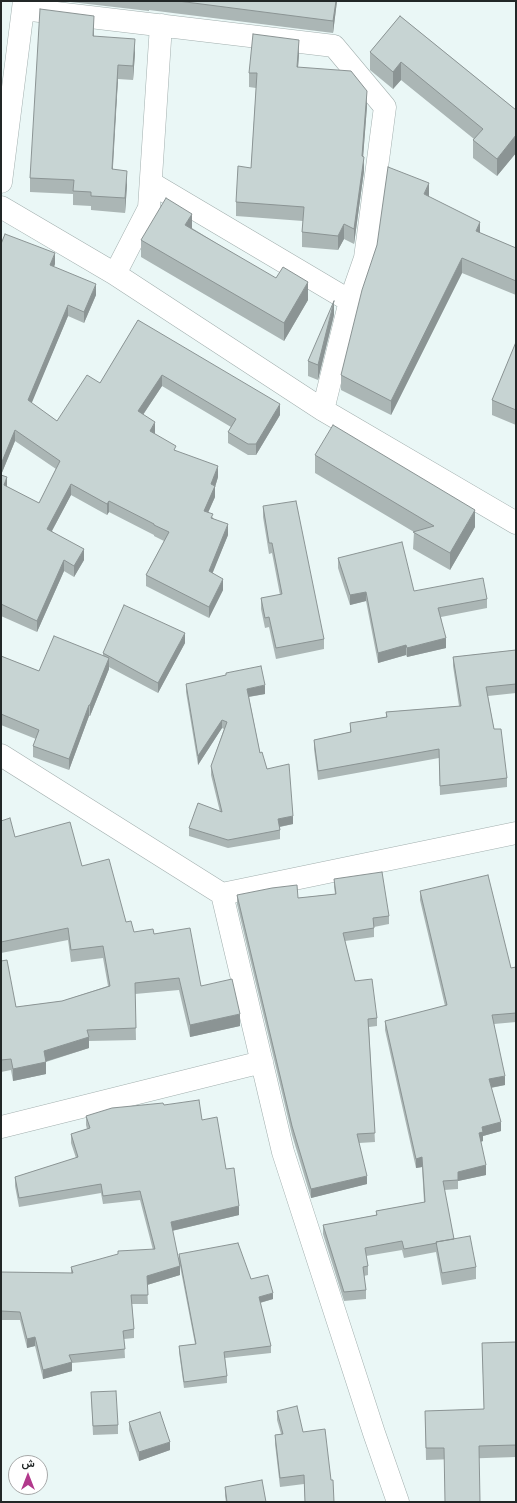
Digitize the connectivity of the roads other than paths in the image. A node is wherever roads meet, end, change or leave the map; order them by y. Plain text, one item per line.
1 (24, 5) edge
2 (161, 25) junction
3 (1, 182) edge
4 (151, 183) junction
5 (1, 207) edge
6 (116, 274) junction
7 (350, 301) junction
8 (323, 410) junction
9 (516, 523) edge
10 (1, 755) edge
11 (516, 833) edge
12 (222, 894) junction
13 (262, 1062) junction
14 (1, 1127) edge
15 (398, 1502) edge

1 - 2 street
1 - 3 street
2 - 4 street
2 - 7 street
4 - 6 street
4 - 7 street
5 - 6 street
6 - 8 street
7 - 8 street
8 - 9 street
10 - 12 street
11 - 12 street
12 - 13 street
13 - 14 street
13 - 15 street

